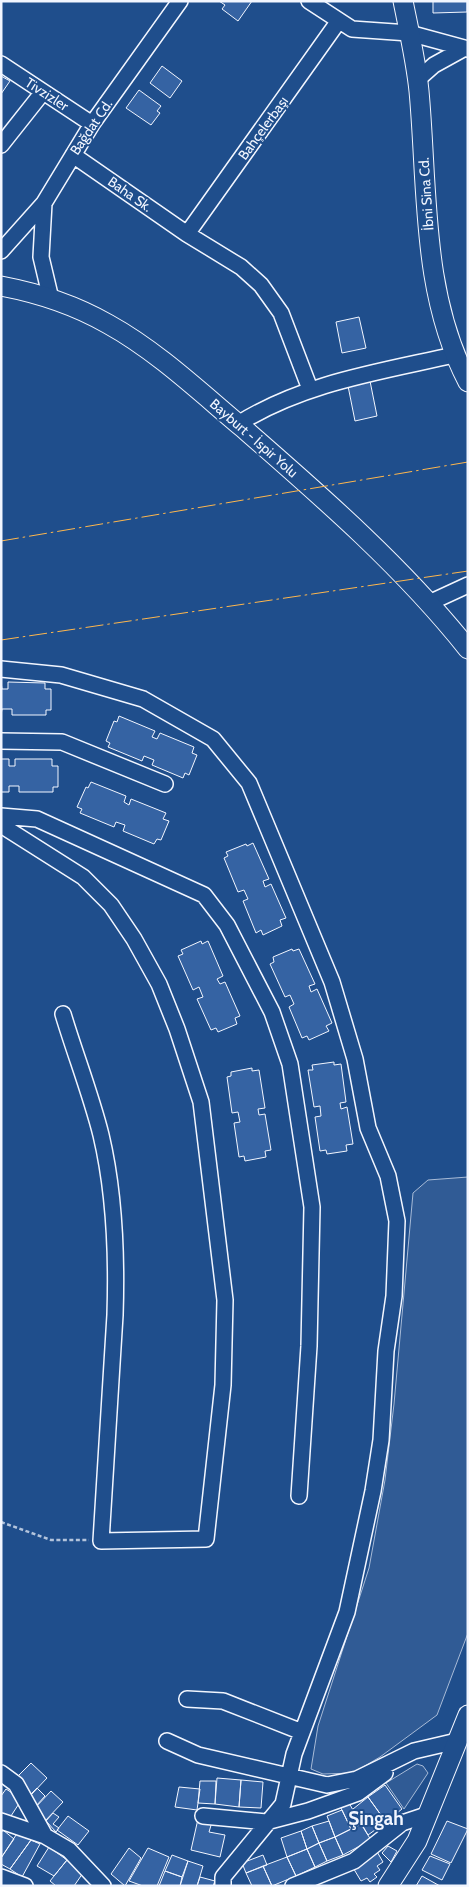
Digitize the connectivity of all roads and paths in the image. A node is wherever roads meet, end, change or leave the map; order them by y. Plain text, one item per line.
1 (180, 1) edge
2 (309, 1) edge
3 (403, 1) edge
4 (338, 22) junction
5 (409, 33) junction
6 (465, 49) edge
7 (1, 64) edge
8 (417, 80) junction
9 (43, 92) junction
10 (92, 124) junction
11 (1, 145) edge
12 (72, 155) junction
13 (44, 203) junction
14 (187, 234) junction
15 (1, 251) edge
16 (1, 286) edge
17 (51, 299) junction
18 (454, 355) junction
19 (468, 382) edge
20 (310, 389) junction
21 (238, 424) junction
22 (468, 585) edge
23 (429, 603) junction
24 (468, 648) edge
25 (1, 669) edge
26 (1, 741) edge
27 (165, 784) dead end
28 (1, 816) edge
29 (1, 825) edge
30 (63, 1014) dead end
31 (299, 1496) dead end
32 (1, 1522) edge
33 (101, 1540) junction
34 (187, 1699) dead end
35 (468, 1715) edge
36 (302, 1732) junction
37 (457, 1740) junction
38 (167, 1741) dead end
39 (414, 1751) junction
40 (1, 1773) edge
41 (288, 1776) junction
42 (426, 1814) junction
43 (203, 1816) dead end
44 (1, 1821) edge
45 (266, 1822) junction
46 (45, 1836) junction
47 (1, 1876) edge
48 (25, 1886) edge
49 (103, 1886) edge
50 (223, 1886) edge
51 (293, 1886) edge
52 (388, 1886) edge

1 - 10 street, Bağdat Cd.
2 - 4 street
3 - 5 main road, İbni Sina Cd.
4 - 5 street
4 - 14 street, Bahçelerbaşı
5 - 6 street
5 - 8 main road, İbni Sina Cd.
6 - 8 street
7 - 9 street, Tivzizler
8 - 18 main road, İbni Sina Cd.
9 - 10 street, Tivzizler
9 - 11 street
10 - 12 street, Bağdat Cd.
12 - 13 street, Bağdat Cd.
12 - 14 street, Baha Sk.
13 - 15 street, Bağdat Cd.
13 - 17 street
14 - 20 street, Baha Sk.
16 - 17 main road, Bayburt - İspir Yolu
17 - 21 main road, Bayburt - İspir Yolu
18 - 19 main road, İbni Sina Cd.
18 - 20 street
20 - 21 street
21 - 23 main road, Bayburt - İspir Yolu
22 - 23 street
23 - 24 main road, Bayburt - İspir Yolu
25 - 36 street
26 - 27 street
28 - 31 street
29 - 33 street
30 - 33 street
32 - 33 path
34 - 36 street
35 - 37 main road
36 - 41 street
37 - 39 street
37 - 42 main road
38 - 41 street
39 - 41 street
39 - 45 street
40 - 46 street
41 - 45 street
42 - 51 street
42 - 52 main road
43 - 45 street
44 - 46 street
45 - 50 street
46 - 49 street
47 - 48 street

